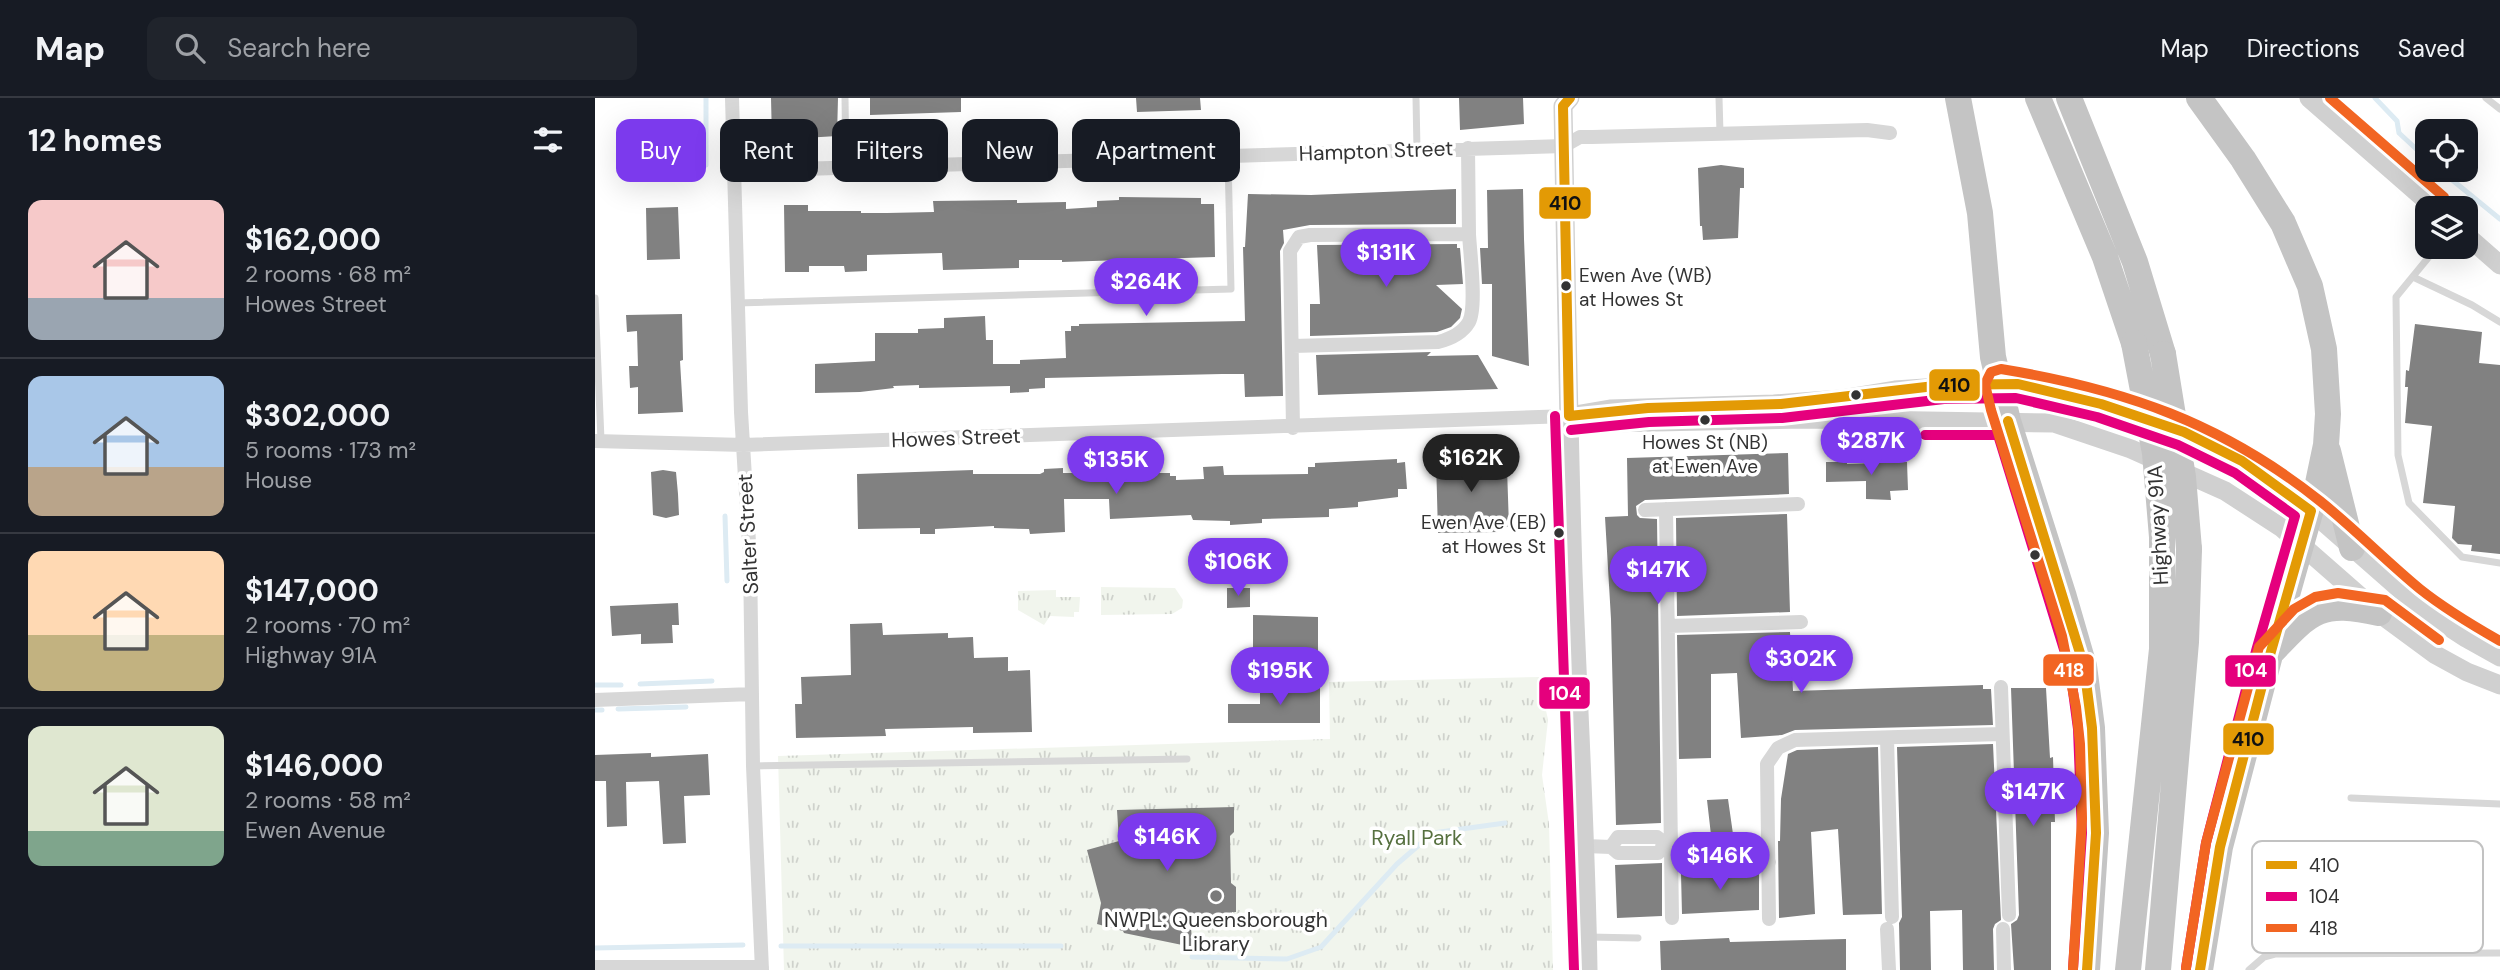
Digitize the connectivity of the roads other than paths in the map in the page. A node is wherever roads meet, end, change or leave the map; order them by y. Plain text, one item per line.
1 (732, 98) edge
2 (845, 98) edge
3 (1416, 98) edge
4 (1720, 98) edge
5 (1958, 98) edge
6 (2038, 98) edge
7 (2069, 98) edge
8 (2199, 98) edge
9 (2309, 98) edge
10 (2486, 98) edge
11 (1562, 101) edge
12 (2500, 109) edge
13 (732, 119) edge
14 (845, 119) edge
15 (1720, 133) junction
16 (1889, 133) dead end
17 (1564, 146) junction
18 (1468, 148) junction
19 (1417, 150) junction
20 (1240, 156) edge
21 (1072, 161) edge
22 (948, 165) edge
23 (733, 182) edge
24 (1229, 182) edge
25 (2421, 196) edge
26 (1469, 234) junction
27 (2478, 246) edge
28 (2427, 259) edge
29 (2500, 265) edge
30 (2413, 276) junction
31 (595, 298) edge
32 (737, 303) junction
33 (2500, 322) edge
34 (1293, 346) junction
35 (1999, 383) junction
36 (1569, 416) junction
37 (2008, 421) junction
38 (1293, 428) junction
39 (598, 440) edge
40 (744, 445) junction
41 (2326, 445) junction
42 (1798, 504) dead end
43 (1666, 509) junction
44 (1645, 510) dead end
45 (2311, 511) junction
46 (2302, 545) junction
47 (2352, 548) junction
48 (2500, 564) edge
49 (2379, 613) junction
50 (1801, 622) dead end
51 (1668, 626) junction
52 (2270, 655) junction
53 (2500, 657) edge
54 (2500, 685) edge
55 (2001, 687) dead end
56 (752, 694) junction
57 (595, 699) edge
58 (2002, 734) junction
59 (1887, 738) junction
60 (1187, 759) dead end
61 (753, 766) junction
62 (2351, 798) dead end
63 (2500, 804) edge
64 (1668, 845) junction
65 (1585, 846) junction
66 (1769, 862) junction
67 (2009, 915) dead end
68 (1672, 918) dead end
69 (1769, 919) dead end
70 (2003, 929) dead end
71 (1587, 936) junction
72 (1637, 938) dead end
73 (2500, 953) edge
74 (595, 967) edge
75 (762, 968) edge
76 (1588, 970) edge
77 (1889, 970) edge
78 (2004, 970) edge
79 (2087, 970) edge
80 (2128, 970) edge
81 (2158, 970) edge
82 (2200, 970) edge
83 (2249, 970) edge

1 - 13 street, Salter Street
2 - 14 lane
3 - 19 lane
4 - 15 lane
5 - 35 highway
6 - 80 highway, Highway 91A, bridge
7 - 81 highway, Highway 91A, bridge
8 - 41 highway
9 - 25 street
10 - 12 lane
11 - 17 street
15 - 16 street, Hampton Street
15 - 17 street, Hampton Street
17 - 18 street, Hampton Street
17 - 36 street
18 - 19 street, Hampton Street
18 - 26 street
19 - 20 street, Hampton Street
21 - 22 street, Hampton Street
23 - 32 street, Salter Street
24 - 32 lane
26 - 34 street
26 - 34 street
27 - 29 street
28 - 30 lane
30 - 33 lane
30 - 48 lane
31 - 39 lane
32 - 40 street, Salter Street
34 - 38 street
35 - 36 street, Howes Street
35 - 37 highway
35 - 45 street, Howes Street
36 - 37 street, Howes Street
36 - 38 street, Howes Street
36 - 65 street
37 - 46 street, Howes Street
37 - 79 highway
38 - 40 street, Howes Street
39 - 40 street, Howes Street
40 - 56 street, Salter Street
41 - 45 highway
41 - 47 highway
42 - 43 street
43 - 44 street
43 - 51 street
45 - 46 highway
45 - 47 street, Howes Street
46 - 49 street, Howes Street
46 - 52 highway
47 - 53 street, Howes Street
49 - 52 highway
49 - 54 street, Howes Street
50 - 51 street
51 - 64 street
52 - 82 highway
55 - 58 street
56 - 57 street
56 - 61 street, Salter Street
58 - 59 street
58 - 67 street
59 - 66 street
59 - 77 street
60 - 61 lane
61 - 75 street, Salter Street
62 - 63 lane
64 - 65 street
64 - 66 street
64 - 68 street
65 - 71 street
66 - 69 street
70 - 78 street
71 - 72 lane
71 - 76 street
73 - 83 lane
74 - 75 street

